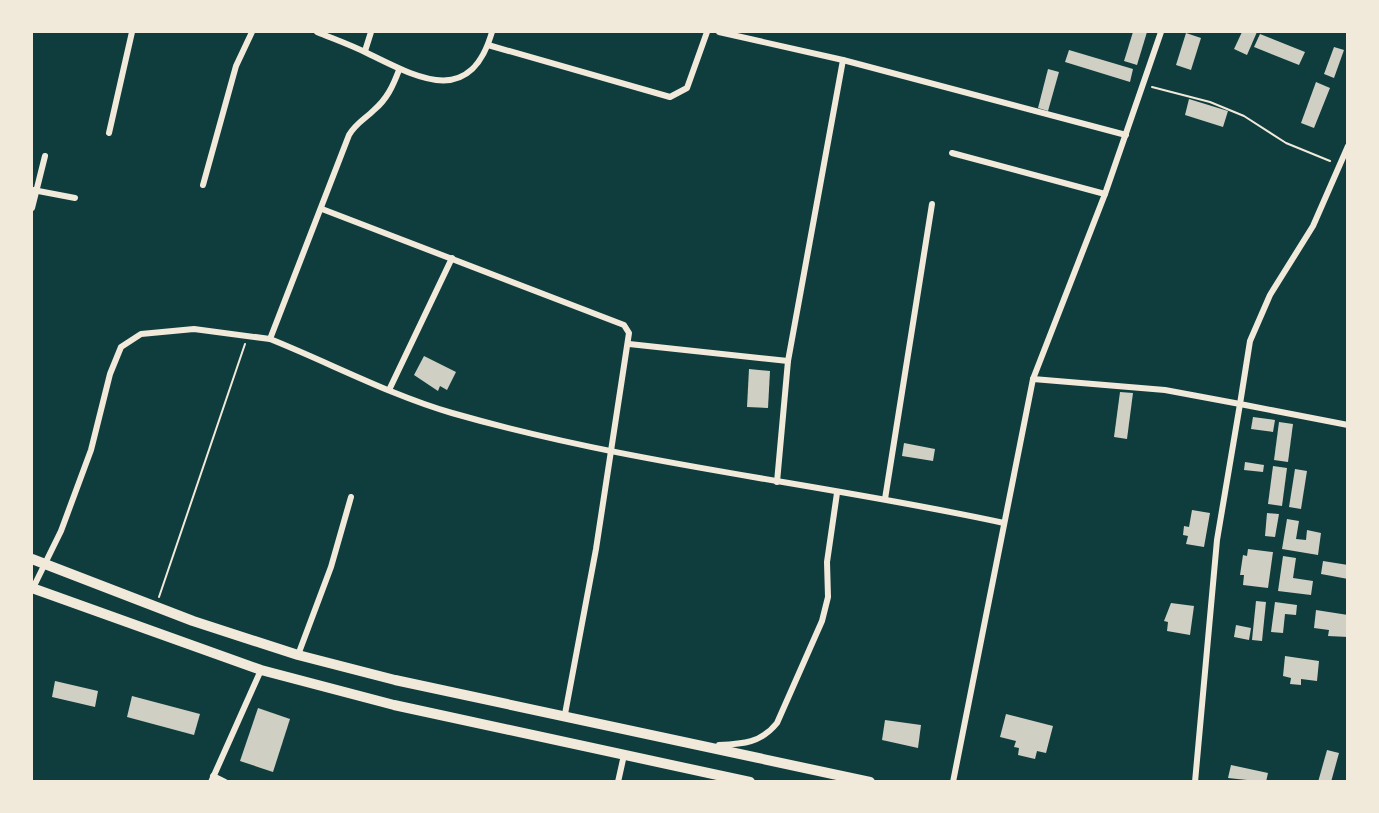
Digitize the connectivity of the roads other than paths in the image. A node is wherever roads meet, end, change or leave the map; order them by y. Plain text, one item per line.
1 (132, 32) edge
2 (252, 32) edge
3 (317, 32) edge
4 (372, 32) edge
5 (492, 32) edge
6 (707, 32) edge
7 (719, 32) edge
8 (1160, 32) edge
9 (488, 45) junction
10 (365, 51) junction
11 (843, 60) junction
12 (399, 70) junction
13 (109, 133) dead end
14 (1126, 135) junction
15 (1348, 146) edge
16 (952, 153) dead end
17 (45, 156) dead end
18 (203, 186) dead end
19 (34, 190) edge
20 (1105, 194) junction
21 (75, 198) dead end
22 (932, 204) dead end
23 (32, 208) edge
24 (322, 209) junction
25 (452, 258) junction
26 (270, 339) junction
27 (629, 344) junction
28 (788, 361) junction
29 (1033, 379) junction
30 (390, 388) junction
31 (1240, 404) junction
32 (1348, 425) edge
33 (611, 451) junction
34 (777, 482) junction
35 (837, 493) junction
36 (351, 496) dead end
37 (885, 499) junction
38 (1004, 523) junction
39 (32, 559) edge
40 (45, 564) junction
41 (32, 588) edge
42 (298, 655) junction
43 (261, 670) junction
44 (565, 714) junction
45 (629, 731) junction
46 (710, 746) junction
47 (624, 755) junction
48 (212, 779) edge
49 (225, 782) edge
50 (618, 782) edge
51 (750, 782) edge
52 (870, 782) edge
53 (953, 782) edge
54 (1195, 782) edge

1 - 13 street
2 - 18 street
3 - 10 street
4 - 10 street
5 - 9 street
6 - 9 street
7 - 11 street
8 - 14 street
9 - 12 street
10 - 12 street
11 - 14 street
11 - 28 street
12 - 24 street
14 - 20 street
15 - 31 street
16 - 20 street
17 - 19 street
19 - 21 street
19 - 23 street
20 - 29 street
22 - 37 street
24 - 25 street
24 - 26 street
25 - 27 street
25 - 30 street
26 - 30 street
26 - 40 street
27 - 28 street
27 - 33 street
28 - 34 street
29 - 31 street
29 - 38 street
30 - 33 street
31 - 32 street
31 - 54 street
33 - 34 street
33 - 44 street
34 - 35 street
35 - 37 street
35 - 46 street
36 - 42 street
37 - 38 street
38 - 53 street
39 - 40 highway
40 - 41 street
40 - 42 highway
41 - 43 highway
42 - 44 highway
43 - 47 highway
43 - 48 street
44 - 45 highway
45 - 46 highway
45 - 47 highway
46 - 52 highway
47 - 50 street
47 - 51 highway
48 - 49 street

